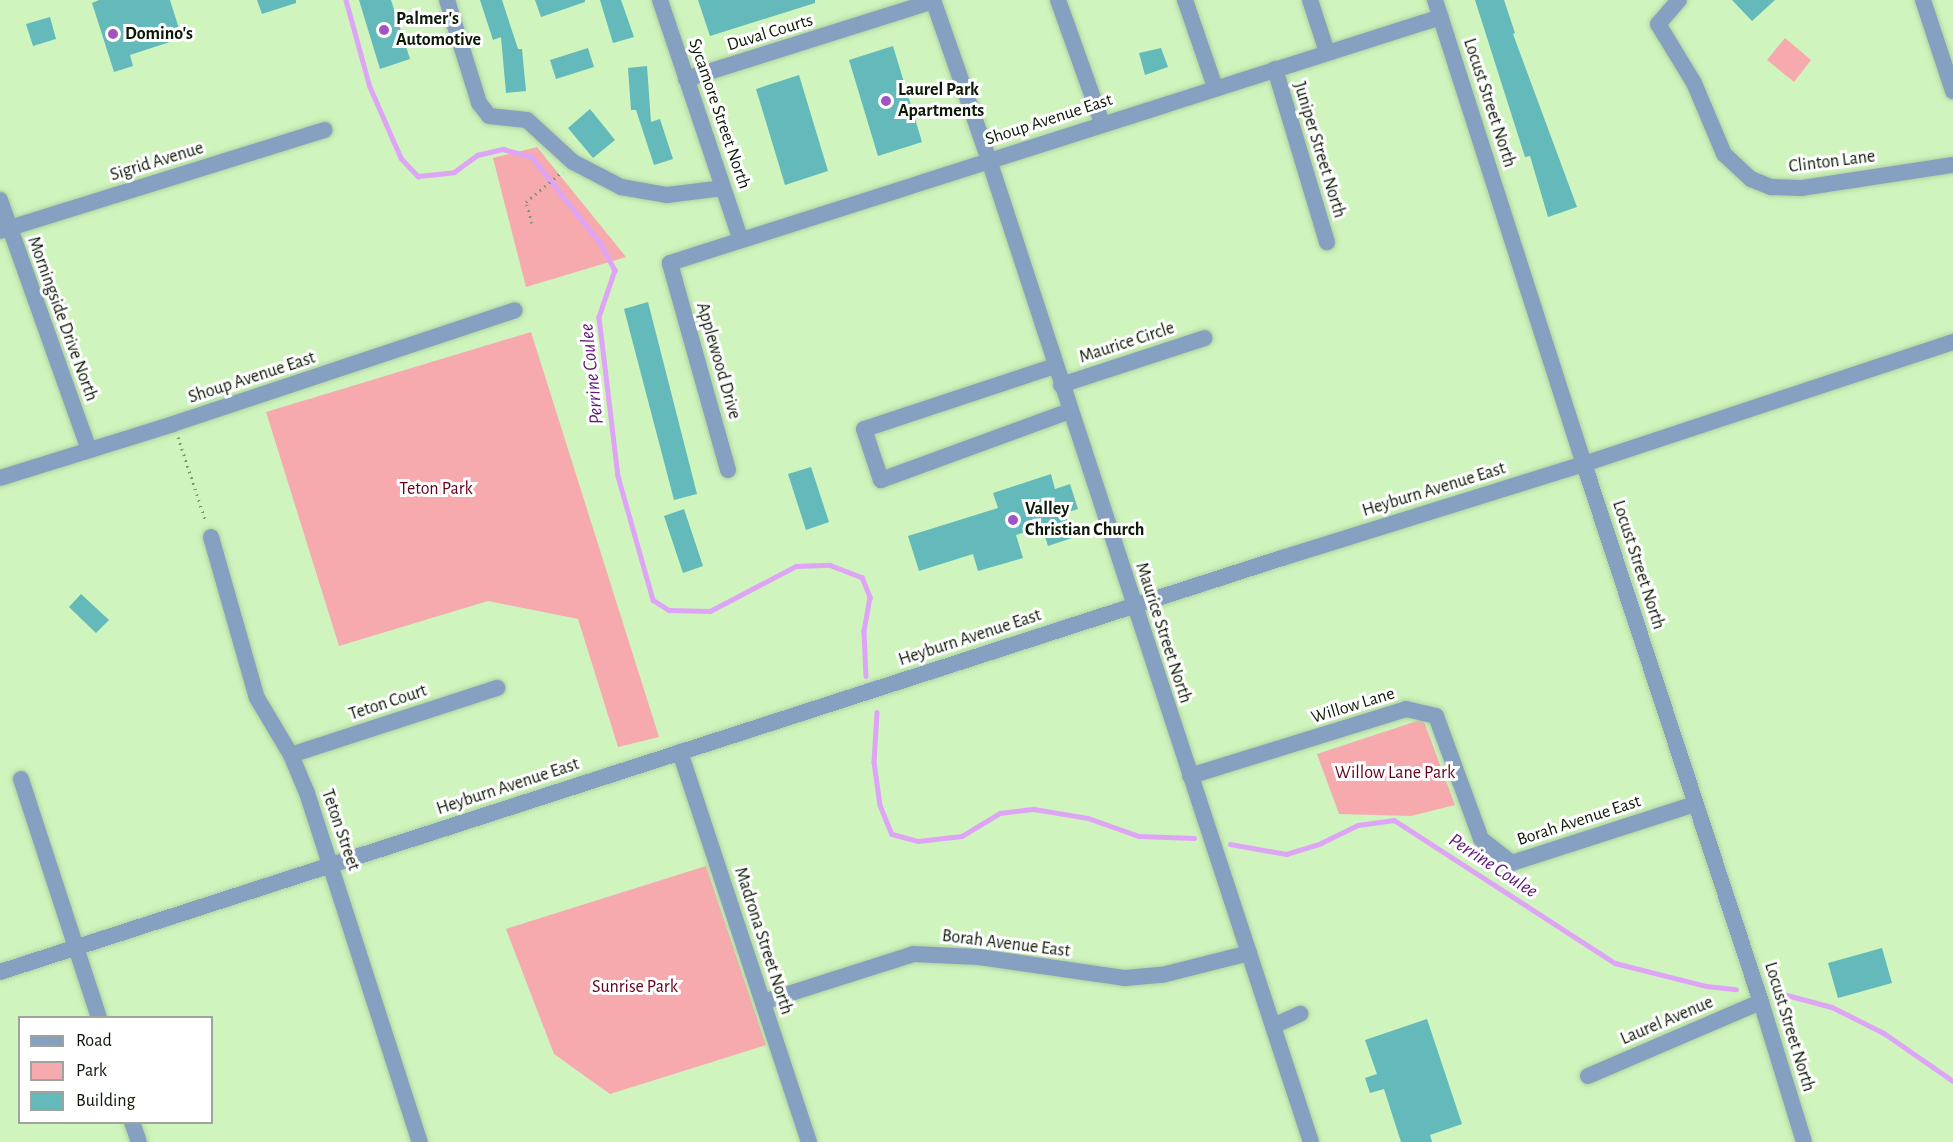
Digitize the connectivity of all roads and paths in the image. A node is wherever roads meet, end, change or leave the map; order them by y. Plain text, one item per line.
1 (447, 0) edge
2 (660, 0) edge
3 (1058, 0) edge
4 (1185, 0) edge
5 (1310, 0) edge
6 (1435, 0) edge
7 (1679, 0) edge
8 (1923, 0) edge
9 (933, 1) edge
10 (1441, 17) junction
11 (1327, 52) junction
12 (1275, 69) junction
13 (686, 80) junction
14 (1215, 87) junction
15 (1953, 91) edge
16 (1102, 123) junction
17 (325, 130) dead end
18 (989, 160) junction
19 (1953, 165) edge
20 (548, 184) dead end
21 (723, 188) junction
22 (0, 200) edge
23 (532, 223) dead end
24 (5, 230) edge
25 (741, 240) junction
26 (1327, 242) dead end
27 (670, 263) joint
28 (515, 310) dead end
29 (1205, 338) dead end
30 (1953, 342) edge
31 (1055, 366) junction
32 (1061, 385) junction
33 (1070, 411) junction
34 (173, 424) junction
35 (89, 450) junction
36 (1584, 464) junction
37 (728, 470) dead end
38 (0, 477) edge
39 (211, 537) joint
40 (1134, 606) junction
41 (497, 688) dead end
42 (680, 752) junction
43 (291, 754) junction
44 (1190, 776) junction
45 (21, 779) dead end
46 (1695, 804) junction
47 (1481, 839) joint
48 (332, 865) junction
49 (76, 947) junction
50 (1249, 952) junction
51 (0, 972) edge
52 (763, 1002) junction
53 (1761, 1002) junction
54 (1300, 1014) dead end
55 (99, 1016) edge
56 (1273, 1026) junction
57 (1588, 1076) dead end
58 (133, 1124) edge
59 (139, 1142) edge
60 (420, 1142) edge
61 (809, 1142) edge
62 (1311, 1142) edge
63 (1804, 1142) edge

1 - 21 street
2 - 13 street, Sycamore Street North
3 - 16 street
4 - 14 street
5 - 11 street
6 - 10 street, Locust Street North
7 - 19 street, Clinton Lane
8 - 15 street
9 - 13 street, Duval Courts
9 - 18 street, Maurice Street North
10 - 11 street, Shoup Avenue East
10 - 36 street, Locust Street North
11 - 12 street, Shoup Avenue East
12 - 14 street, Shoup Avenue East
12 - 26 street, Juniper Street North
13 - 21 street, Sycamore Street North
14 - 16 street, Shoup Avenue East
16 - 18 street, Shoup Avenue East
17 - 24 street, Sigrid Avenue
18 - 25 street, Shoup Avenue East
18 - 31 street, Maurice Street North
20 - 23 path
21 - 25 street, Sycamore Street North
22 - 24 street, Morningside Drive North
24 - 35 street, Morningside Drive North
25 - 27 street, Shoup Avenue East
27 - 37 street, Applewood Drive
28 - 34 street, Shoup Avenue East
29 - 32 street, Maurice Circle
30 - 36 street, Heyburn Avenue East
31 - 32 street, Maurice Street North
31 - 33 street
32 - 33 street, Maurice Street North
33 - 40 street, Maurice Street North
34 - 35 street, Shoup Avenue East
34 - 39 path
35 - 38 street, Shoup Avenue East
36 - 40 street, Heyburn Avenue East
36 - 46 street, Locust Street North
39 - 43 street, Teton Street
40 - 42 street, Heyburn Avenue East
40 - 44 street, Maurice Street North
41 - 43 street, Teton Court
42 - 48 street, Heyburn Avenue East
42 - 52 street, Madrona Street North
43 - 48 street, Teton Street
44 - 47 street, Willow Lane
44 - 50 street, Maurice Street North
45 - 49 street
46 - 47 street, Borah Avenue East
46 - 53 street, Locust Street North
48 - 49 street, Heyburn Avenue East
48 - 60 street, Teton Street
49 - 51 street, Heyburn Avenue East
49 - 55 street
50 - 52 street, Borah Avenue East
50 - 56 street, Maurice Street North
52 - 61 street, Madrona Street North
53 - 57 street, Laurel Avenue
53 - 63 street, Locust Street North
54 - 56 street
56 - 62 street, Maurice Street North
58 - 59 street

